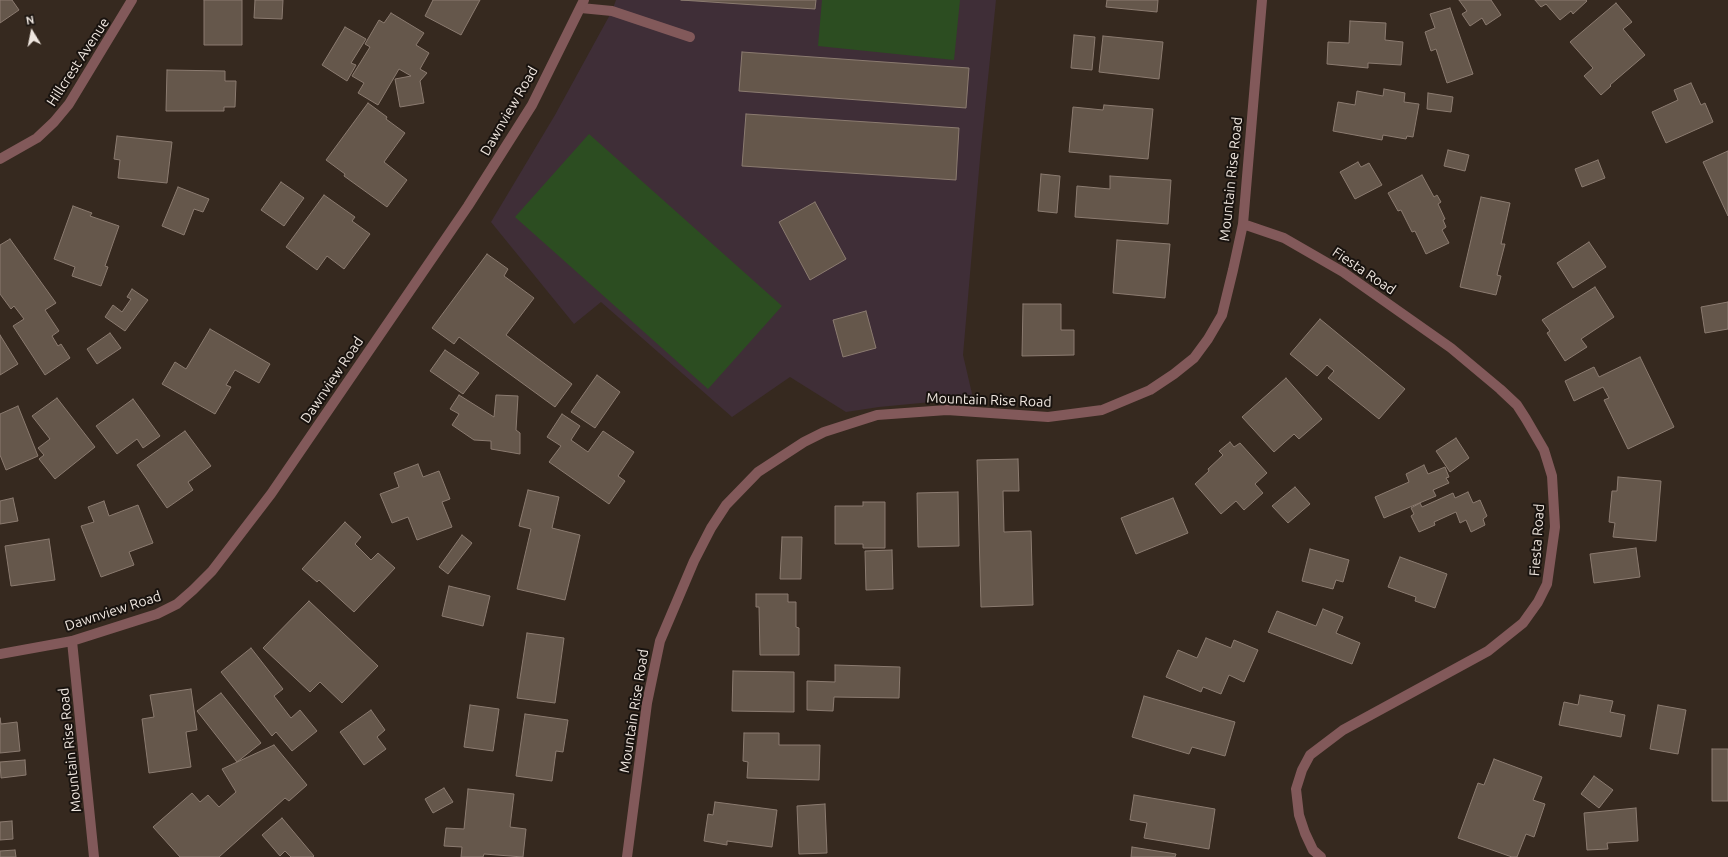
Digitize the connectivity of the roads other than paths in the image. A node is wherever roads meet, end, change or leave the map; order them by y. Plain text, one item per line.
1 (132, 0) edge
2 (1262, 0) edge
3 (582, 4) edge
4 (690, 37) dead end
5 (0, 160) edge
6 (1243, 224) junction
7 (72, 640) junction
8 (0, 654) edge
9 (94, 857) edge
10 (627, 857) edge
11 (1321, 857) edge

1 - 5 street, Hillcrest Avenue
2 - 6 street, Mountain Rise Road
3 - 4 street
3 - 7 street, Dawnview Road
6 - 10 street, Mountain Rise Road
6 - 11 street, Fiesta Road
7 - 8 street, Dawnview Road
7 - 9 street, Mountain Rise Road

